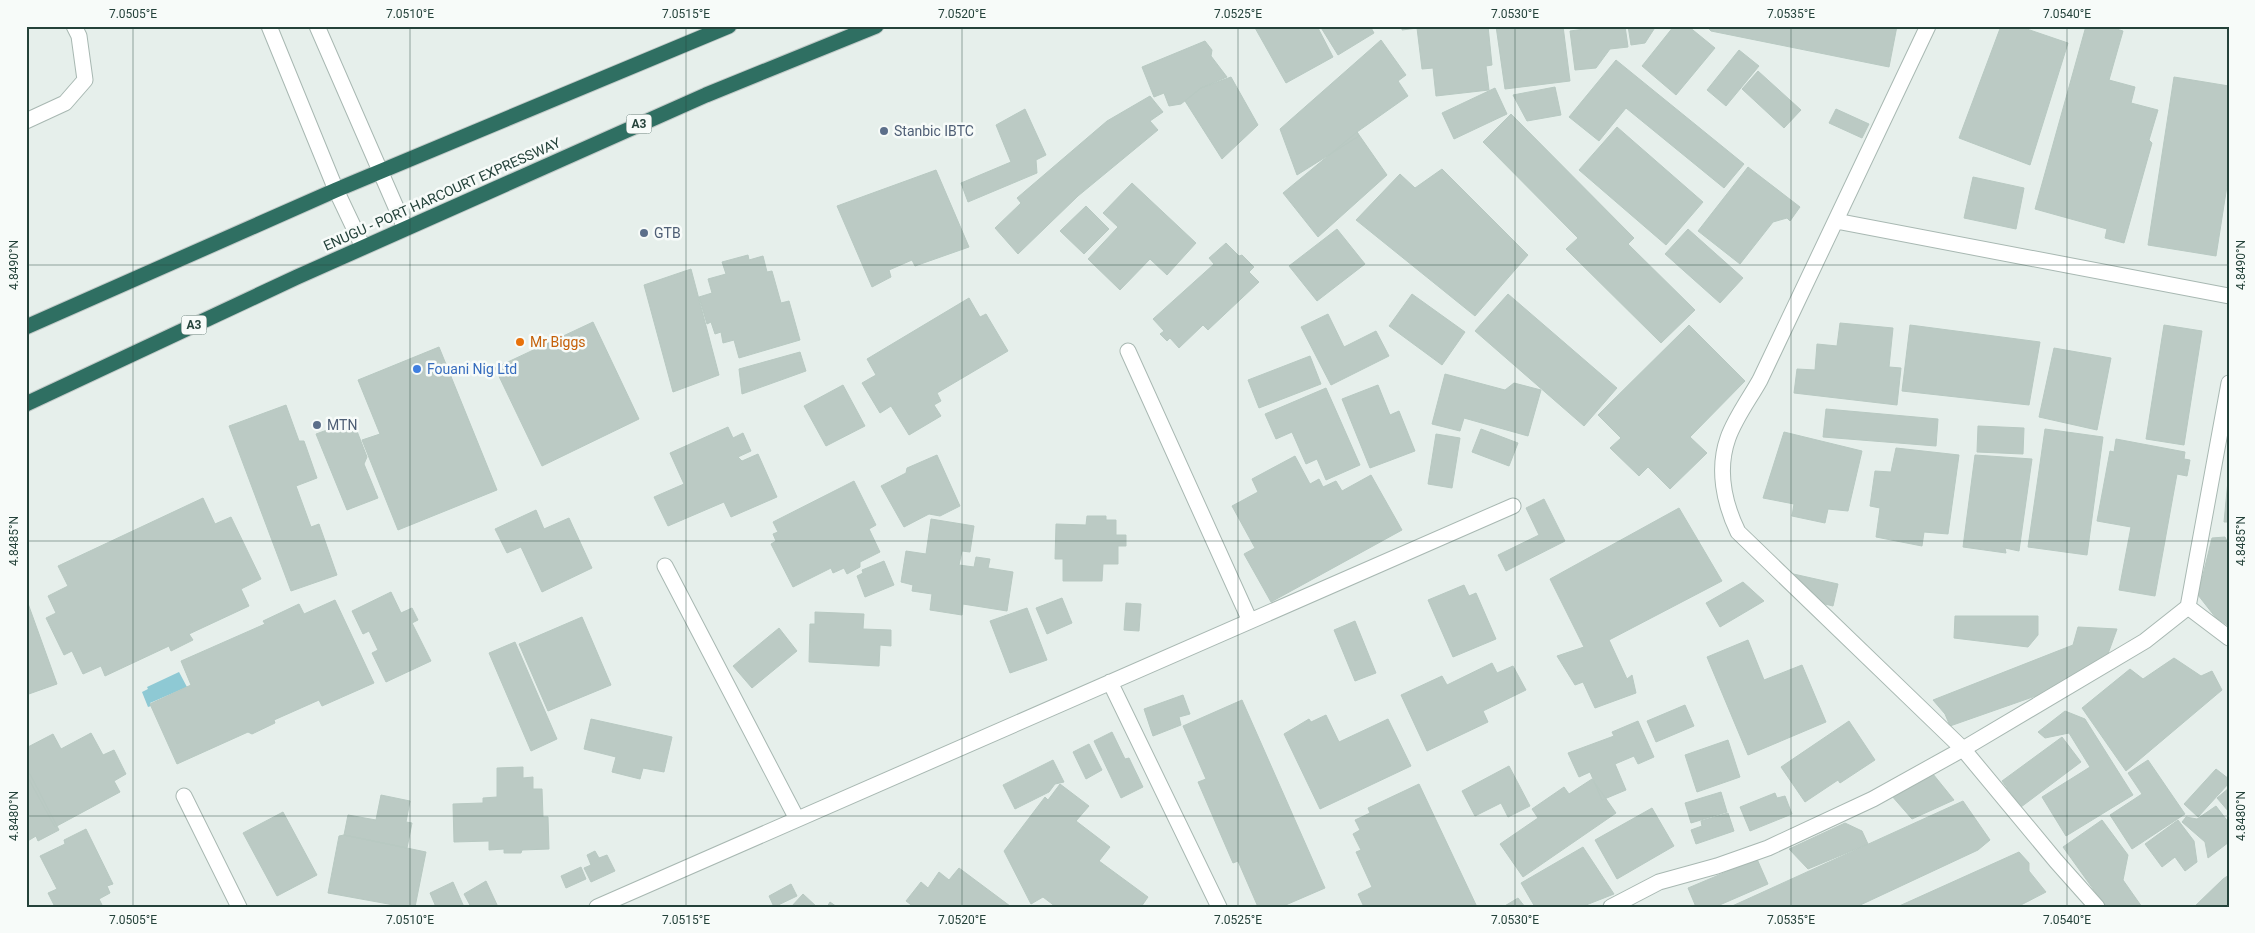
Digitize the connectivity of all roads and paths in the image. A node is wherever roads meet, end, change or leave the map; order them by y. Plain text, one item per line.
1 (74, 26) edge
2 (268, 26) edge
3 (317, 26) edge
4 (729, 26) edge
5 (876, 26) edge
6 (1928, 26) edge
7 (26, 121) edge
8 (380, 172) junction
9 (336, 190) junction
10 (1836, 221) junction
11 (405, 228) junction
12 (363, 247) junction
13 (2229, 296) edge
14 (26, 327) edge
15 (1128, 351) dead end
16 (2229, 383) edge
17 (26, 404) edge
18 (1513, 506) dead end
19 (666, 566) dead end
20 (2188, 607) junction
21 (1250, 621) junction
22 (2229, 638) edge
23 (1110, 682) junction
24 (1963, 749) junction
25 (184, 796) dead end
26 (798, 819) junction
27 (239, 907) edge
28 (597, 907) edge
29 (1219, 907) edge
30 (1611, 907) edge
31 (2097, 907) edge

1 - 7 street
2 - 9 street
3 - 8 street
4 - 8 highway
5 - 11 highway, ENUGU - PORT HARCOURT EXPRESSWAY / A3
6 - 10 street
8 - 9 highway
8 - 11 street
9 - 12 street
9 - 14 highway
10 - 13 street
10 - 24 street
11 - 12 highway, ENUGU - PORT HARCOURT EXPRESSWAY / A3
12 - 17 highway, ENUGU - PORT HARCOURT EXPRESSWAY / A3
15 - 21 street
16 - 20 street
18 - 21 street
19 - 26 street
20 - 22 street
20 - 24 street
21 - 23 street
23 - 26 street
23 - 29 street
24 - 30 street
24 - 31 street
25 - 27 street
26 - 28 street

